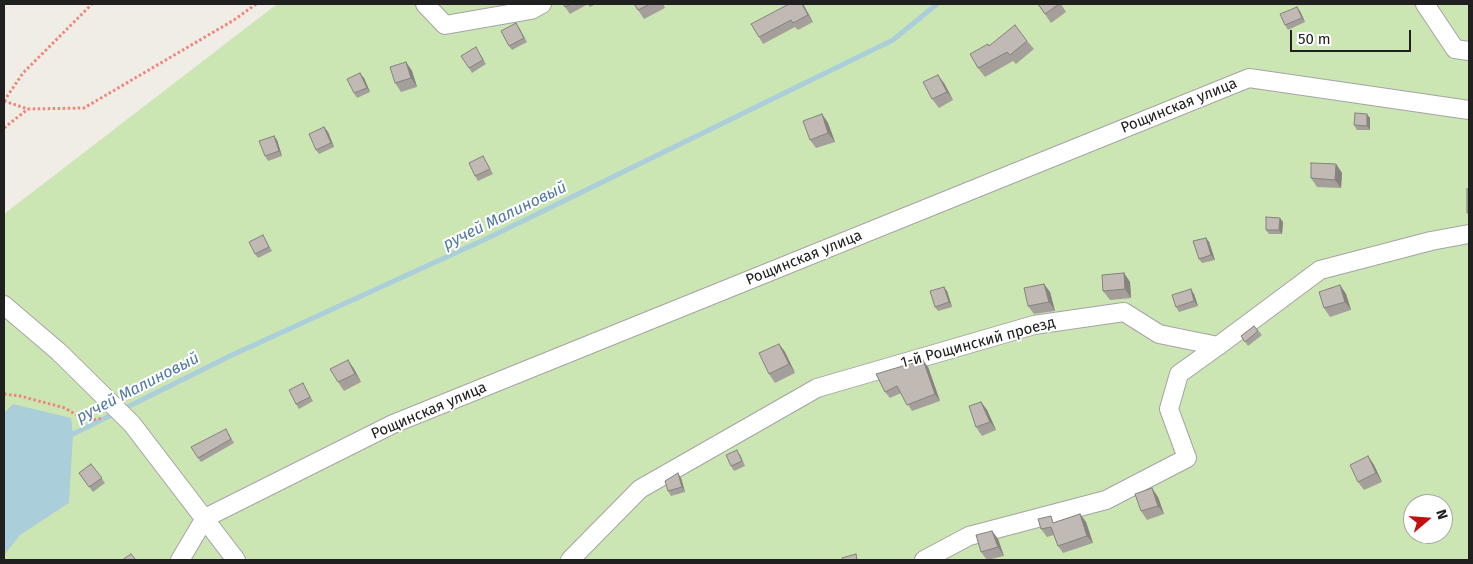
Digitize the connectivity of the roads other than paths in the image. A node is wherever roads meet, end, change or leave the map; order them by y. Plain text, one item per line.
1 (425, 4) edge
2 (542, 4) edge
3 (1425, 4) edge
4 (1469, 51) edge
5 (1469, 110) edge
6 (1469, 234) edge
7 (4, 305) edge
8 (1218, 346) junction
9 (205, 518) junction
10 (180, 560) edge
11 (236, 560) edge
12 (570, 560) edge
13 (924, 560) edge

1 - 2 lane
3 - 4 lane
5 - 9 lane, Рощинская улица
6 - 8 lane
7 - 9 lane
8 - 12 lane, 1-й Рощинский проезд
8 - 13 lane
9 - 10 lane
9 - 11 lane

